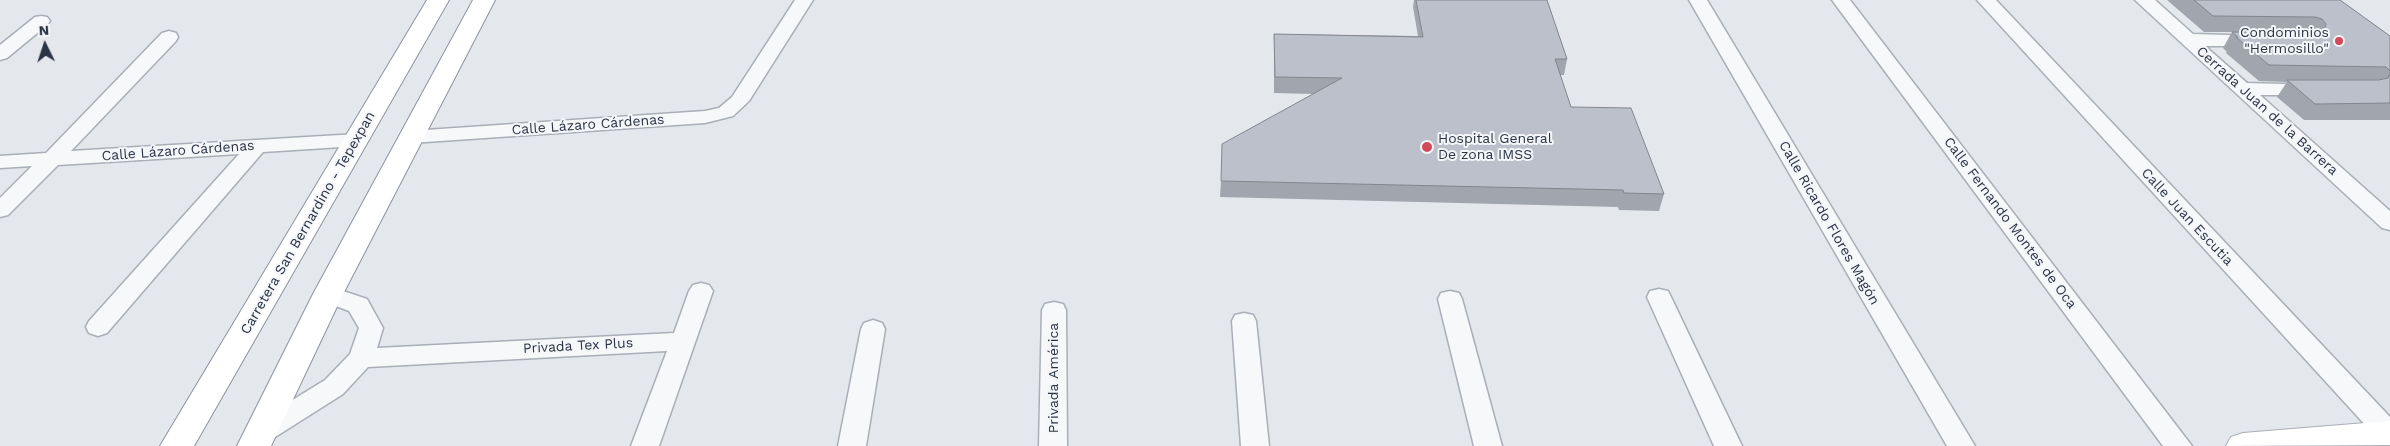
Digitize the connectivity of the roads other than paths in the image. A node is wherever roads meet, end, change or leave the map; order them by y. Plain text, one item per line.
1 (438, 0) edge
2 (484, 0) edge
3 (804, 0) edge
4 (1698, 0) edge
5 (1842, 0) edge
6 (1986, 0) edge
7 (2144, 0) edge
8 (41, 21) dead end
9 (169, 37) dead end
10 (2188, 40) junction
11 (2275, 41) edge
12 (0, 54) edge
13 (2242, 89) junction
14 (2328, 89) edge
15 (411, 137) junction
16 (357, 140) junction
17 (257, 146) junction
18 (52, 159) junction
19 (0, 162) edge
20 (0, 210) edge
21 (2390, 223) edge
22 (701, 291) dead end
23 (328, 294) junction
24 (1659, 297) dead end
25 (1450, 299) dead end
26 (1054, 310) dead end
27 (1244, 321) dead end
28 (98, 327) dead end
29 (873, 329) dead end
30 (682, 340) junction
31 (361, 358) junction
32 (2389, 433) edge
33 (258, 439) edge
34 (177, 446) edge
35 (645, 446) edge
36 (852, 446) edge
37 (1054, 446) edge
38 (1255, 446) edge
39 (1488, 446) edge
40 (1728, 446) edge
41 (1961, 446) edge
42 (2178, 446) edge
43 (2243, 446) edge

1 - 16 main road, Carretera San Bernardino - Tepexpan
2 - 15 main road
3 - 15 street, Calle Lázaro Cárdenas
4 - 41 street, Calle Ricardo Flores Magón
5 - 42 street, Calle Fernando Montes de Oca
6 - 32 street, Calle Juan Escutia
7 - 10 street, Cerrada Juan de la Barrera
8 - 12 street
9 - 18 street
10 - 11 street
10 - 13 street, Cerrada Juan de la Barrera
13 - 14 street
13 - 21 street, Cerrada Juan de la Barrera
15 - 23 main road
16 - 17 street, Calle Lázaro Cárdenas
16 - 34 main road, Carretera San Bernardino - Tepexpan
17 - 18 street, Calle Lázaro Cárdenas
17 - 28 street
18 - 19 street, Calle Lázaro Cárdenas
18 - 20 street
22 - 30 street
23 - 31 street
23 - 33 main road
24 - 40 street
25 - 39 street
26 - 37 street, Privada América
27 - 38 street
29 - 36 street
30 - 31 street, Privada Tex Plus
30 - 35 street
31 - 33 street
32 - 43 main road

